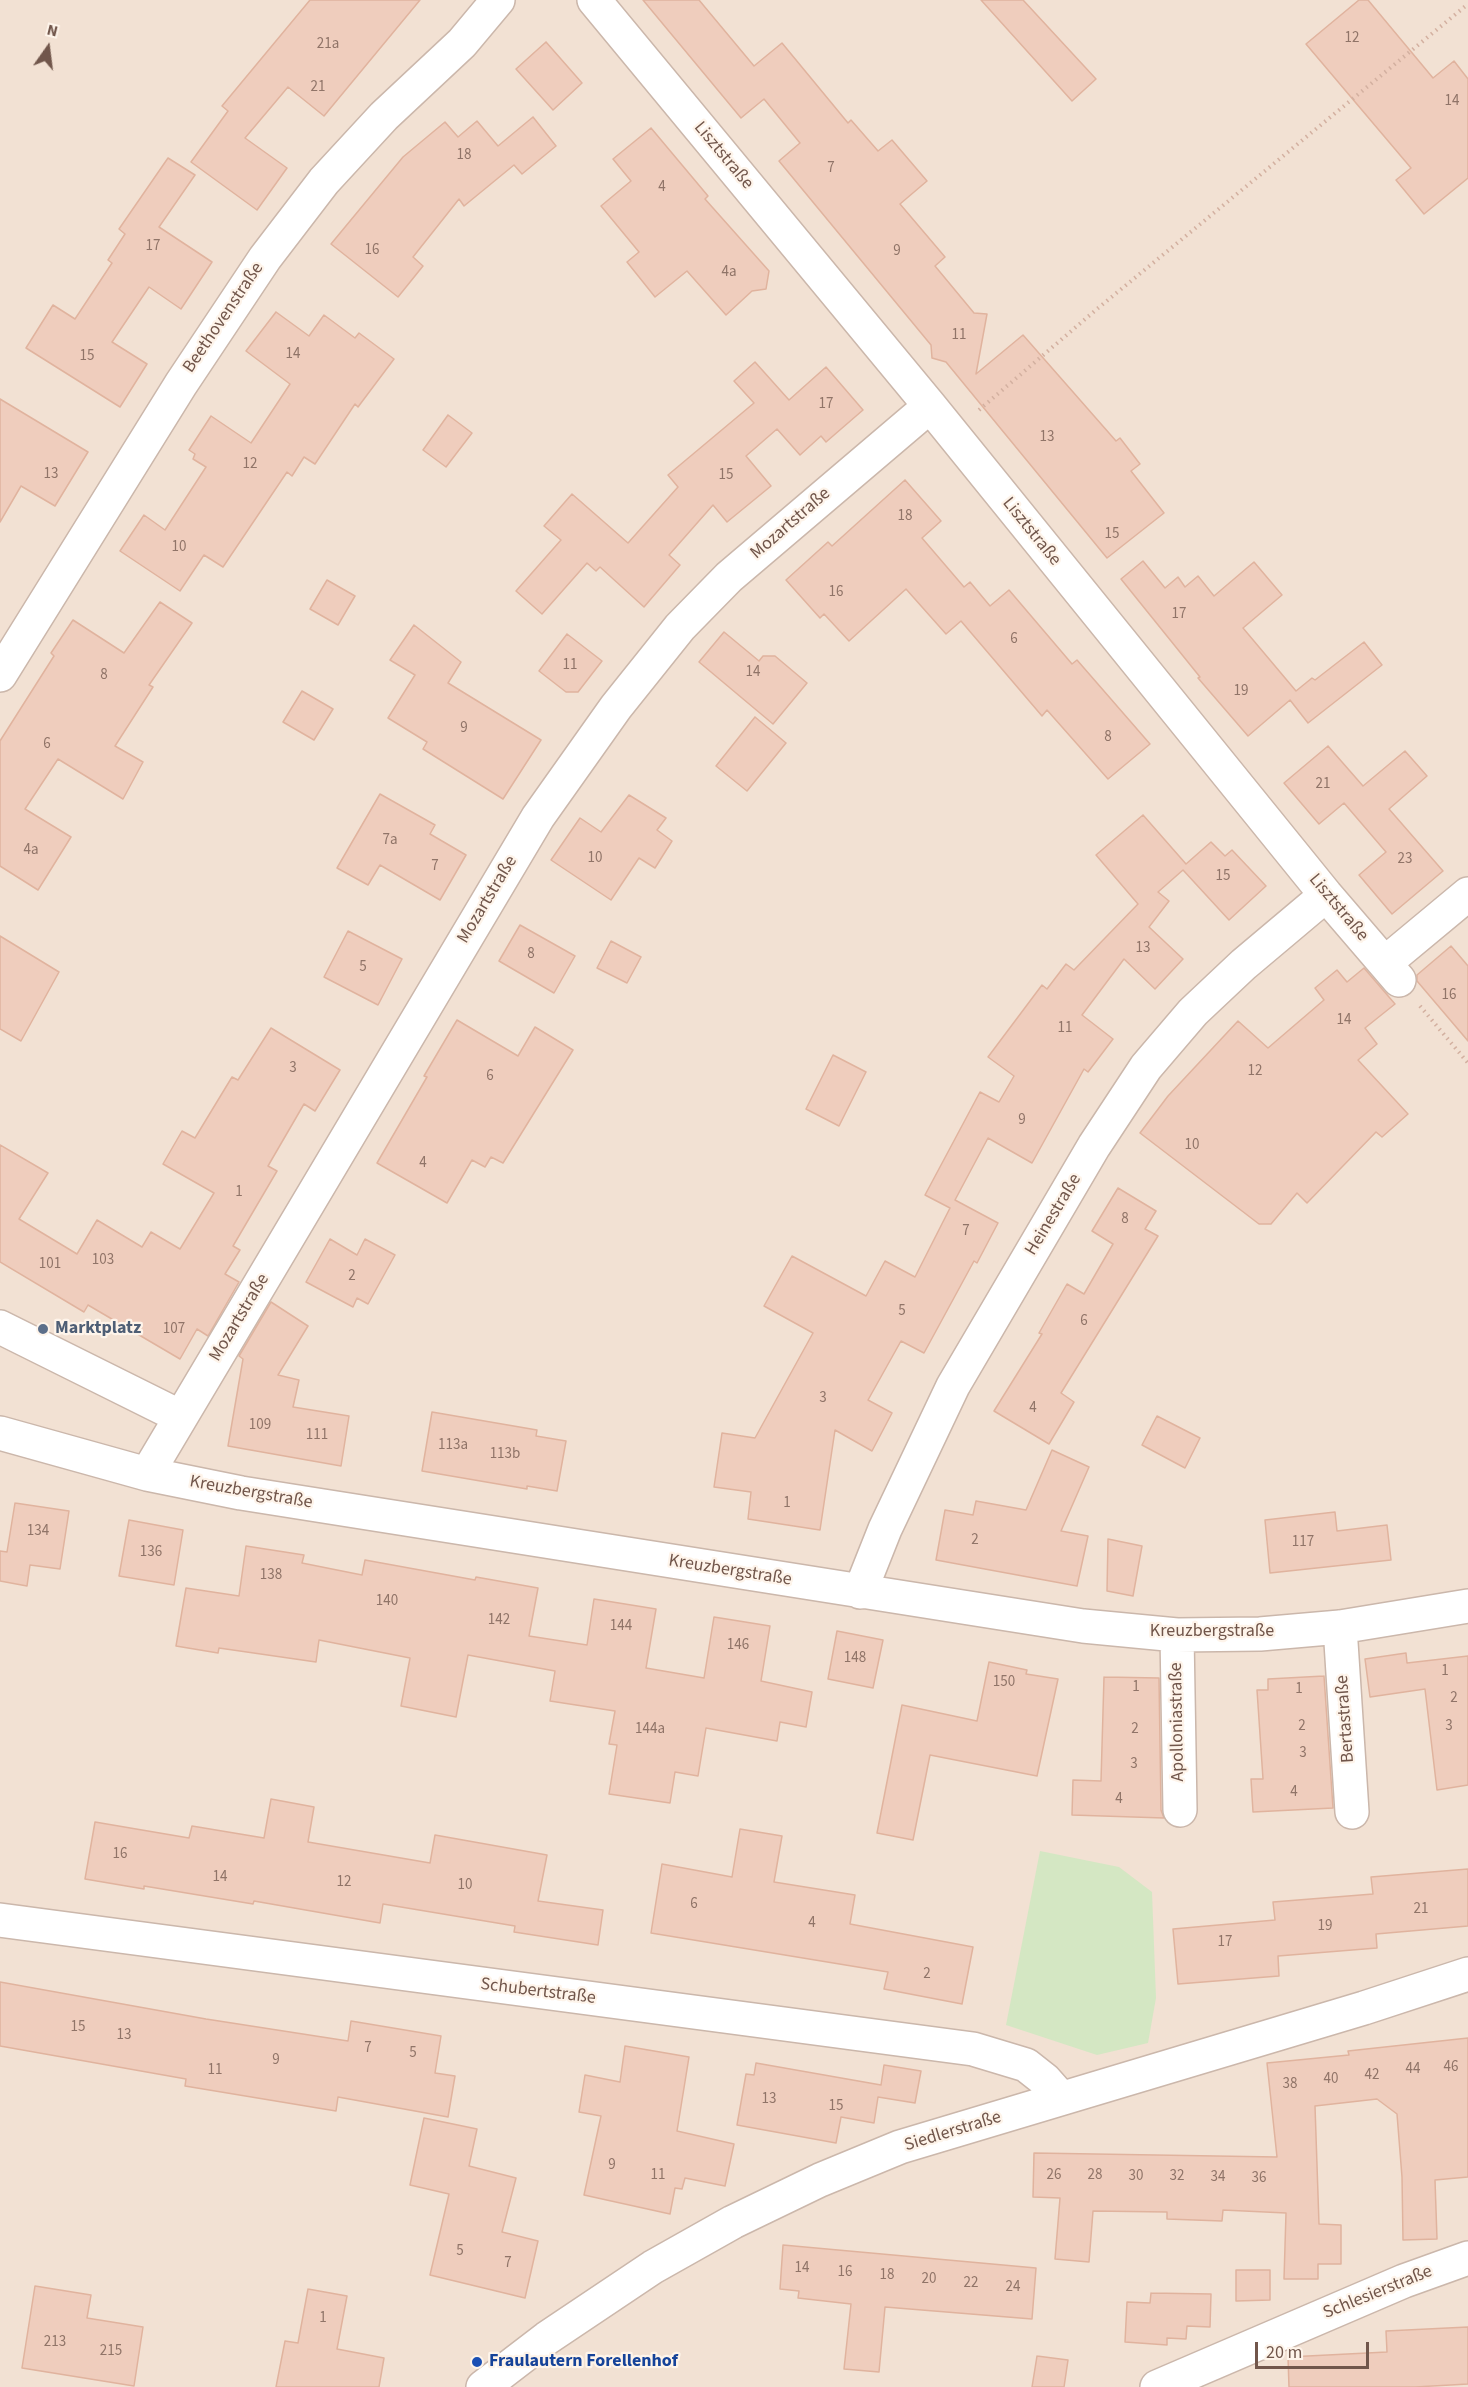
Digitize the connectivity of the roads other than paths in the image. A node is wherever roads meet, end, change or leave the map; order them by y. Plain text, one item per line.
1 (498, 0) edge
2 (594, 0) edge
3 (930, 406) junction
4 (0, 675) edge
5 (1468, 894) edge
6 (1326, 895) junction
7 (0, 1327) edge
8 (181, 1417) junction
9 (0, 1433) edge
10 (147, 1474) junction
11 (860, 1592) junction
12 (1468, 1606) edge
13 (1340, 1627) junction
14 (1176, 1635) junction
15 (1180, 1810) dead end
16 (1352, 1812) dead end
17 (0, 1920) edge
18 (1468, 1974) edge
19 (1061, 2098) junction
20 (1468, 2258) edge
21 (483, 2387) edge
22 (1157, 2387) edge

1 - 4 street, Beethovenstraße
2 - 3 street, Lisztstraße
3 - 6 street, Lisztstraße
3 - 8 street, Mozartstraße
5 - 6 street, Lisztstraße
6 - 11 street, Heinestraße
7 - 8 street
8 - 10 street, Mozartstraße
9 - 10 street, Kreuzbergstraße
10 - 11 street, Kreuzbergstraße
11 - 14 street, Kreuzbergstraße
12 - 13 street, Kreuzbergstraße
13 - 14 street, Kreuzbergstraße
13 - 16 street, Bertastraße
14 - 15 street, Apolloniastraße
17 - 19 street, Schubertstraße
18 - 19 street, Siedlerstraße
19 - 21 street, Siedlerstraße
20 - 22 street, Schlesierstraße

